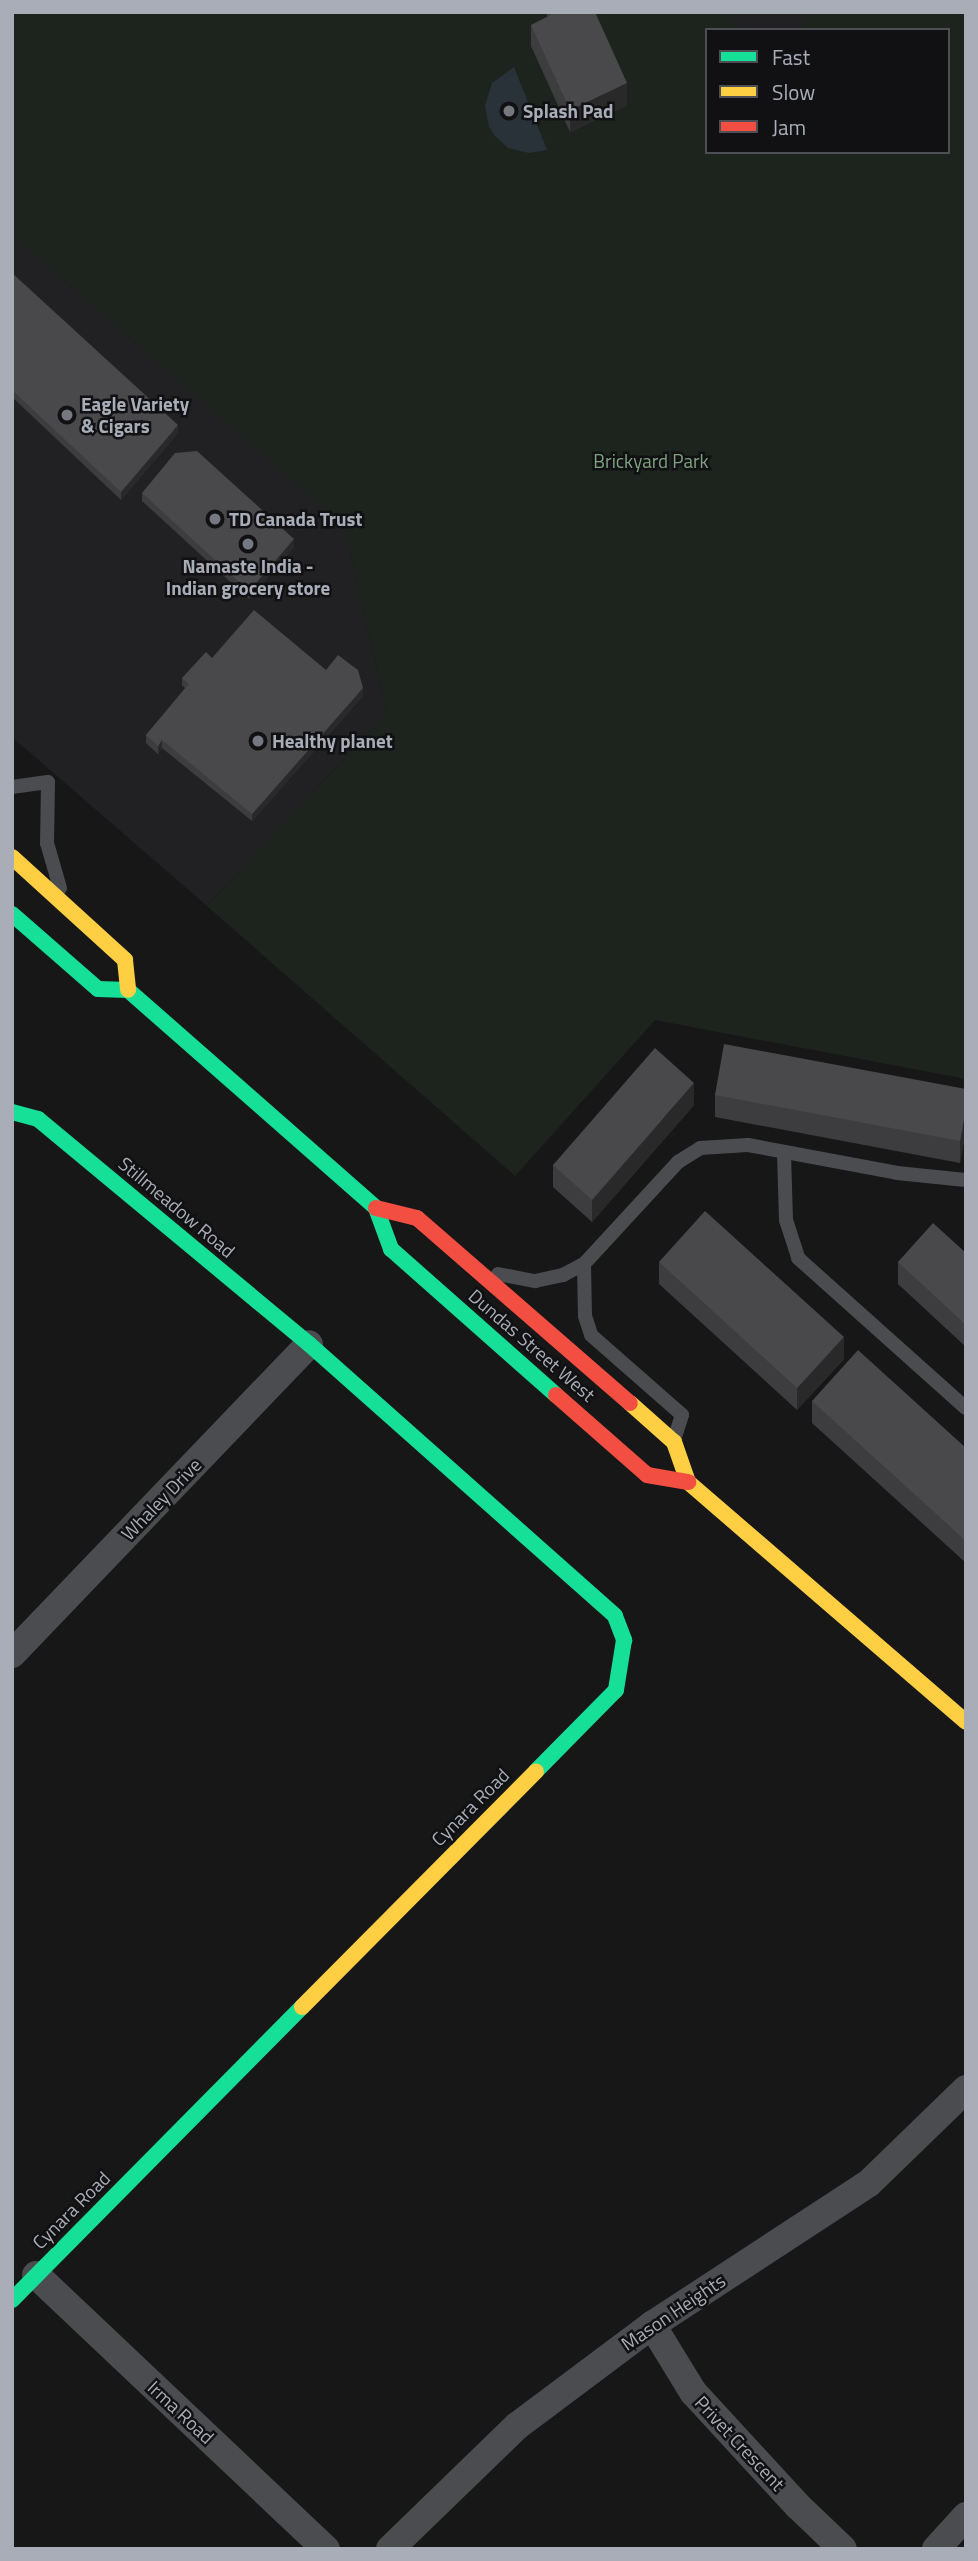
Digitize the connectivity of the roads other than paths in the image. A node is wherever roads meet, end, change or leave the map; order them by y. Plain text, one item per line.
1 (12, 787) edge
2 (12, 857) edge
3 (64, 903) junction
4 (12, 914) edge
5 (128, 990) junction
6 (12, 1112) edge
7 (784, 1153) junction
8 (966, 1180) edge
9 (376, 1208) junction
10 (584, 1264) junction
11 (471, 1265) junction
12 (309, 1344) junction
13 (966, 1408) edge
14 (674, 1442) junction
15 (688, 1482) junction
16 (12, 1654) edge
17 (966, 1722) edge
18 (966, 2089) edge
19 (36, 2275) junction
20 (12, 2300) edge
21 (652, 2325) junction
22 (966, 2516) edge
23 (326, 2549) edge
24 (390, 2549) edge
25 (843, 2549) edge
26 (936, 2549) edge

1 - 3 lane
2 - 3 main road
3 - 5 main road
4 - 5 main road
5 - 9 main road, Dundas Street West
6 - 12 main road, Stillmeadow Road
7 - 8 lane
7 - 10 lane
7 - 13 lane
9 - 11 main road, Dundas Street West
9 - 15 main road, Dundas Street West
10 - 11 lane
10 - 14 lane
11 - 14 main road, Dundas Street West
12 - 16 street, Whaley Drive
12 - 19 main road, Cynara Road
14 - 15 main road, Dundas Street West
15 - 17 main road, Dundas Street West
18 - 21 street, Mason Heights
19 - 20 main road, Cynara Road
19 - 23 street, Irma Road
21 - 24 street, Mason Heights
21 - 25 street, Privet Crescent
22 - 26 street

